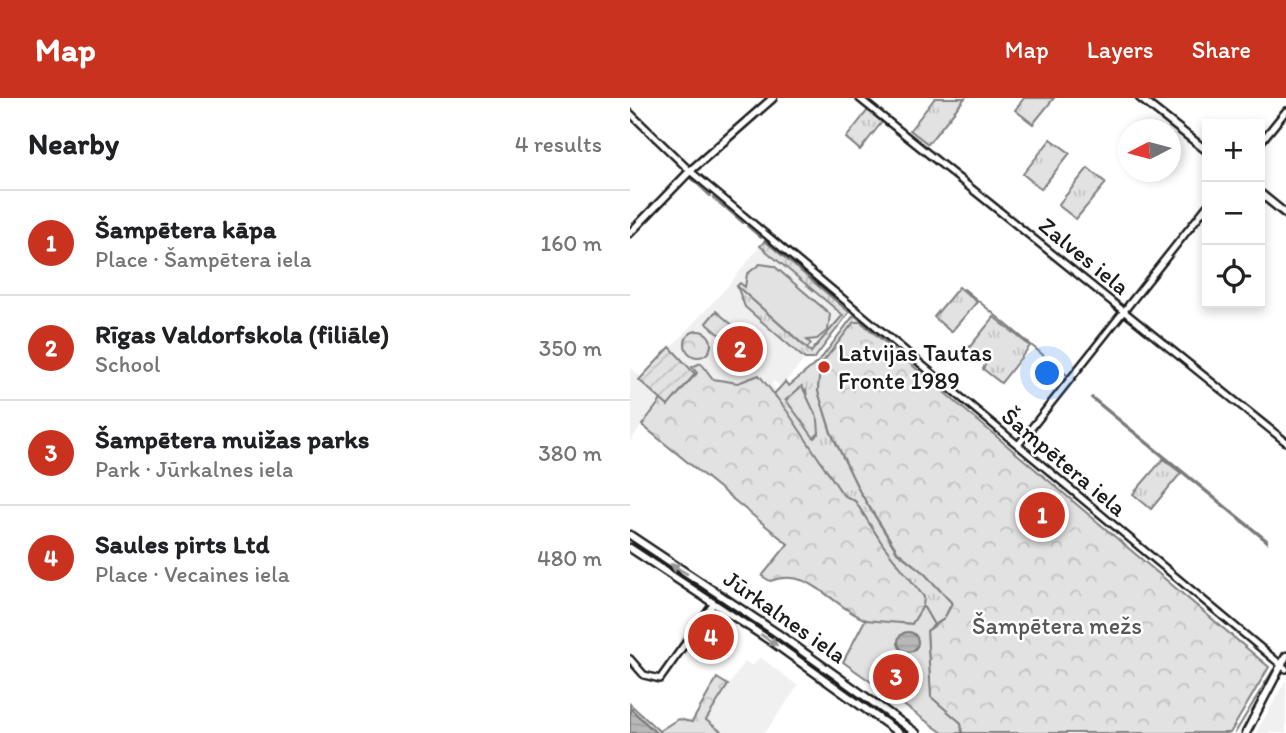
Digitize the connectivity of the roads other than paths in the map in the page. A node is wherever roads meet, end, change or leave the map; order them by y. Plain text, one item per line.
1 (773, 98) edge
2 (859, 98) edge
3 (1140, 98) edge
4 (1286, 111) edge
5 (630, 114) edge
6 (1265, 136) edge
7 (1202, 147) edge
8 (690, 171) junction
9 (1265, 197) edge
10 (1202, 212) edge
11 (1286, 214) edge
12 (630, 233) edge
13 (1124, 311) junction
14 (1286, 442) edge
15 (1018, 445) junction
16 (630, 535) edge
17 (630, 548) edge
18 (714, 603) junction
19 (1286, 656) edge
20 (630, 659) edge
21 (1284, 668) edge
22 (899, 733) edge
23 (916, 733) edge
24 (1246, 733) edge

1 - 8 street
2 - 13 street, Zalves iela
3 - 7 street
4 - 6 street
5 - 8 street, Šampētera iela
8 - 12 street
8 - 15 street, Šampētera iela
9 - 11 street
10 - 13 street
13 - 14 street, Zalves iela
13 - 15 street
15 - 21 street, Šampētera iela
23 -> 16 street, Jūrkalnes iela
17 - 18 street, Jūrkalnes iela
18 - 20 street
18 -> 22 street, Jūrkalnes iela
19 - 21 street
21 - 24 street

